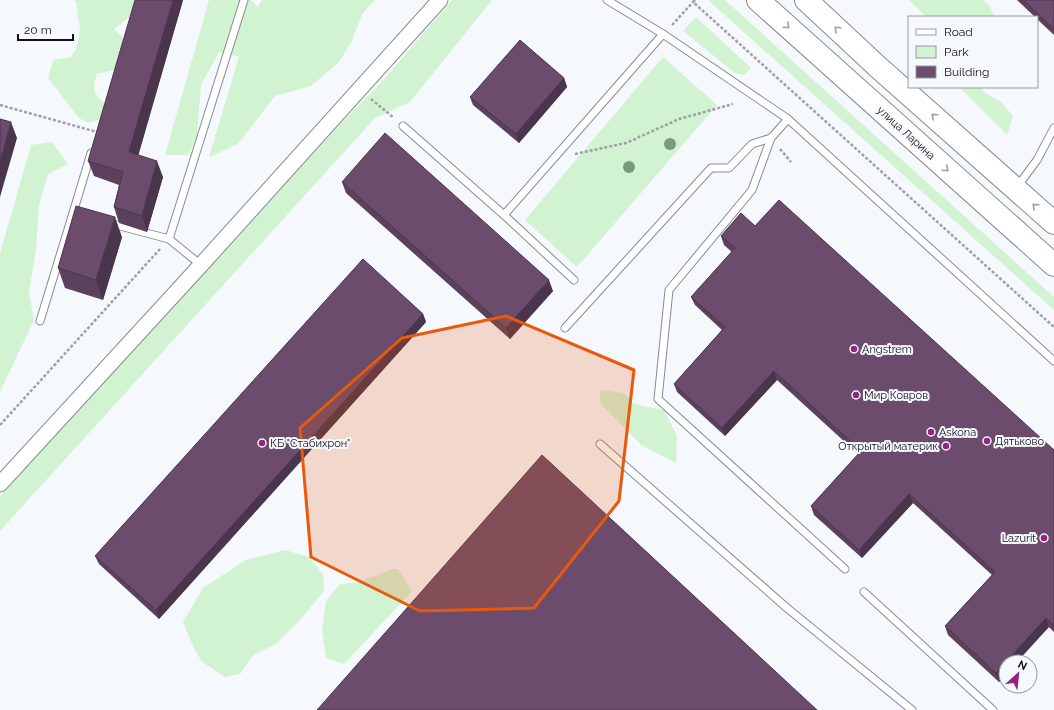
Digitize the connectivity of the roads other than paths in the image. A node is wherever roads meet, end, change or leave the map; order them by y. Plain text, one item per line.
1 (244, 0) edge
2 (440, 0) edge
3 (607, 0) edge
4 (758, 0) edge
5 (806, 0) edge
6 (663, 34) junction
7 (788, 119) junction
8 (403, 126) dead end
9 (1054, 128) edge
10 (97, 132) edge
11 (771, 138) junction
12 (1015, 189) junction
13 (504, 215) junction
14 (103, 221) edge
15 (1054, 223) edge
16 (169, 239) junction
17 (201, 265) junction
18 (1054, 265) edge
19 (574, 280) dead end
20 (40, 321) dead end
21 (564, 328) dead end
22 (1054, 361) edge
23 (600, 444) dead end
24 (0, 484) edge
25 (845, 569) dead end
26 (864, 592) dead end
27 (912, 710) edge
28 (993, 710) edge

1 - 16 lane
2 - 17 street
3 - 6 lane
4 -> 18 main road, улица Ларина
12 -> 5 main road
6 - 7 lane
6 - 13 lane
7 - 11 lane
7 - 22 lane
8 - 13 lane
9 - 12 lane
10 - 20 lane
11 - 21 lane
11 - 25 lane
15 -> 12 main road
13 - 19 lane
14 - 16 lane
16 - 17 lane
17 - 24 street
23 - 27 lane
26 - 28 lane

